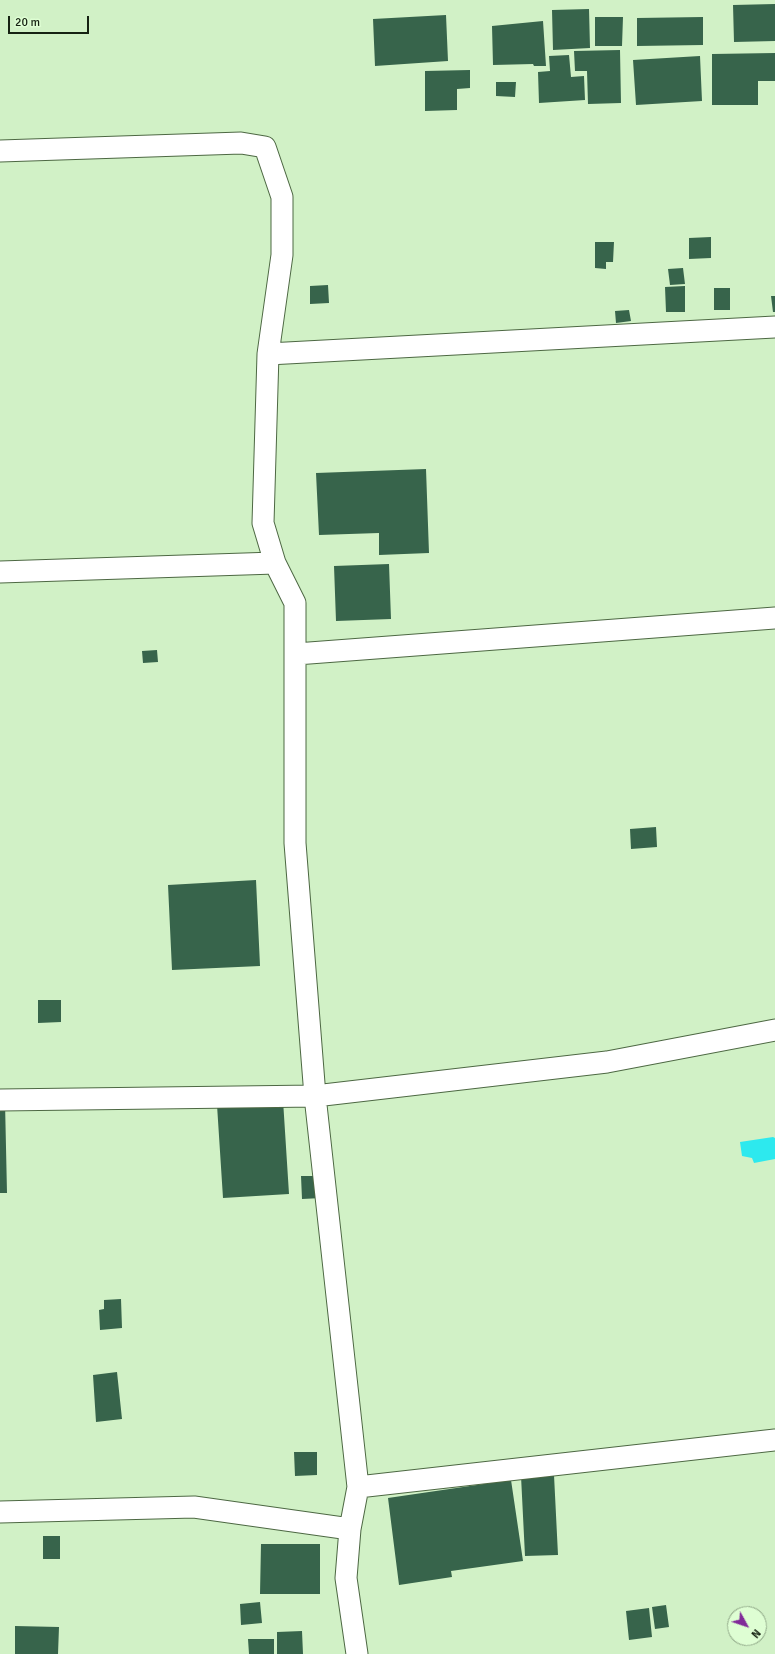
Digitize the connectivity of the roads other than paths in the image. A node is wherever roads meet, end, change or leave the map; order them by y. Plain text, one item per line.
1 (0, 151) edge
2 (775, 328) edge
3 (268, 354) junction
4 (275, 563) junction
5 (0, 572) edge
6 (775, 618) edge
7 (296, 654) junction
8 (775, 1030) edge
9 (315, 1096) junction
10 (0, 1100) edge
11 (775, 1440) edge
12 (358, 1487) junction
13 (0, 1512) edge
14 (350, 1530) junction
15 (356, 1654) edge

1 - 3 street
2 - 3 street
3 - 4 street
4 - 5 street
4 - 7 street
6 - 7 street
7 - 9 street
8 - 9 street
9 - 10 street
9 - 12 street
11 - 12 street
12 - 14 street
13 - 14 street
14 - 15 street

